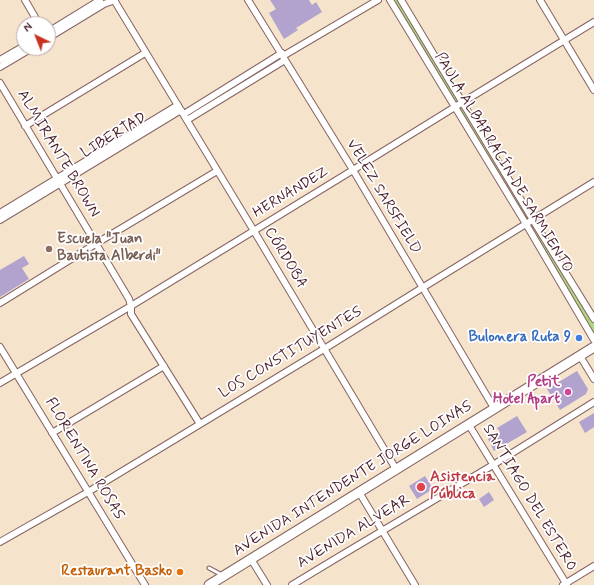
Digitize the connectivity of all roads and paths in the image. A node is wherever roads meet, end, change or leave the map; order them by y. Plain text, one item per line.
1 (25, 0) edge
2 (100, 0) edge
3 (114, 0) edge
4 (248, 0) edge
5 (378, 0) edge
6 (390, 0) edge
7 (402, 0) edge
8 (540, 0) edge
9 (34, 16) edge
10 (594, 22) edge
11 (56, 27) edge
12 (56, 33) edge
13 (564, 41) junction
14 (16, 51) edge
15 (145, 53) junction
16 (19, 56) edge
17 (283, 56) junction
18 (0, 60) edge
19 (0, 67) edge
20 (0, 83) edge
21 (594, 90) edge
22 (463, 102) junction
23 (455, 107) junction
24 (182, 112) junction
25 (25, 126) junction
26 (353, 170) junction
27 (217, 171) junction
28 (59, 181) junction
29 (594, 182) edge
30 (1, 217) edge
31 (533, 220) junction
32 (526, 224) junction
33 (254, 231) junction
34 (96, 244) junction
35 (422, 288) junction
36 (0, 303) edge
37 (131, 306) junction
38 (593, 317) edge
39 (583, 322) junction
40 (594, 340) edge
41 (0, 347) edge
42 (594, 347) edge
43 (324, 349) junction
44 (580, 356) junction
45 (164, 366) junction
46 (16, 374) junction
47 (594, 379) edge
48 (0, 383) edge
49 (594, 402) edge
50 (494, 408) junction
51 (200, 424) junction
52 (469, 424) junction
53 (52, 432) junction
54 (493, 464) junction
55 (396, 469) junction
56 (88, 492) junction
57 (359, 492) junction
58 (382, 530) junction
59 (0, 542) edge
60 (251, 559) junction
61 (594, 566) edge
62 (209, 568) dead end
63 (224, 576) junction
64 (565, 584) edge
65 (145, 585) edge
66 (208, 585) edge
67 (267, 585) edge
68 (292, 585) edge
69 (415, 585) edge

1 - 9 street
2 - 11 street
3 - 12 street
3 - 15 street, CÓRDOBA
4 - 17 street, VELEZ SARSFIELD
5 - 17 street, LIBERTAD
6 - 23 street, PAULA ALBARRACÍN DE SARMIENTO
7 - 22 street, PAULA ALBARRACÍN DE SARMIENTO
8 - 13 street
10 - 13 street, HERNANDEZ
13 - 21 street
13 - 22 street, HERNANDEZ
14 - 18 street
15 - 24 street, CÓRDOBA
15 - 25 street
16 - 19 street
17 - 24 street, LIBERTAD
17 - 26 street, VELEZ SARSFIELD
20 - 25 street, ALMIRANTE BROWN
22 - 23 street, HERNANDEZ
22 - 31 street, PAULA ALBARRACÍN DE SARMIENTO
23 - 26 street, HERNANDEZ
23 - 32 street, PAULA ALBARRACÍN DE SARMIENTO
24 - 27 street, CÓRDOBA
24 - 28 street, LIBERTAD
25 - 28 street, ALMIRANTE BROWN
26 - 33 street, HERNANDEZ
26 - 35 street, VELEZ SARSFIELD
27 - 33 street, CÓRDOBA
27 - 34 street
28 - 30 street, LIBERTAD
28 - 34 street, ALMIRANTE BROWN
29 - 31 street, LOS CONSTITUYENTES
31 - 32 street, LOS CONSTITUYENTES
31 - 38 street, PAULA ALBARRACÍN DE SARMIENTO
32 - 35 street, LOS CONSTITUYENTES
32 - 39 street, PAULA ALBARRACÍN DE SARMIENTO
33 - 37 street, HERNANDEZ
33 - 43 street, CÓRDOBA
34 - 36 street
34 - 37 street, ALMIRANTE BROWN
35 - 43 street, LOS CONSTITUYENTES
35 - 50 street, VELEZ SARSFIELD
37 - 45 street, ALMIRANTE BROWN
37 - 46 street, HERNANDEZ
38 - 39 lane
39 - 40 street, PAULA ALBARRACÍN DE SARMIENTO
41 - 46 street, FLORENTINA ROSAS
42 - 44 main road, AVENIDA INTENDENTE JORGE LOINAS
43 - 51 street, LOS CONSTITUYENTES
43 - 55 street, CÓRDOBA
44 - 47 street
44 - 50 main road, AVENIDA INTENDENTE JORGE LOINAS
45 - 51 street, ALMIRANTE BROWN
45 - 53 street
46 - 48 street, HERNANDEZ
46 - 53 street, FLORENTINA ROSAS
49 - 54 street, AVENIDA ALVEAR
50 - 52 main road, AVENIDA INTENDENTE JORGE LOINAS
51 - 56 street, LOS CONSTITUYENTES
52 - 54 street, SANTIAGO DEL ESTERO
52 - 55 main road, AVENIDA INTENDENTE JORGE LOINAS
53 - 56 street, FLORENTINA ROSAS
54 - 58 street, AVENIDA ALVEAR
54 - 64 street, SANTIAGO DEL ESTERO
55 - 57 main road, AVENIDA INTENDENTE JORGE LOINAS
56 - 59 street, LOS CONSTITUYENTES
56 - 65 street, FLORENTINA ROSAS
57 - 58 street
57 - 60 main road, AVENIDA INTENDENTE JORGE LOINAS
58 - 68 street, AVENIDA ALVEAR
58 - 69 street
60 - 63 main road, AVENIDA INTENDENTE JORGE LOINAS
60 - 67 street
61 - 64 street
62 - 63 lane
63 - 66 main road, AVENIDA INTENDENTE JORGE LOINAS

